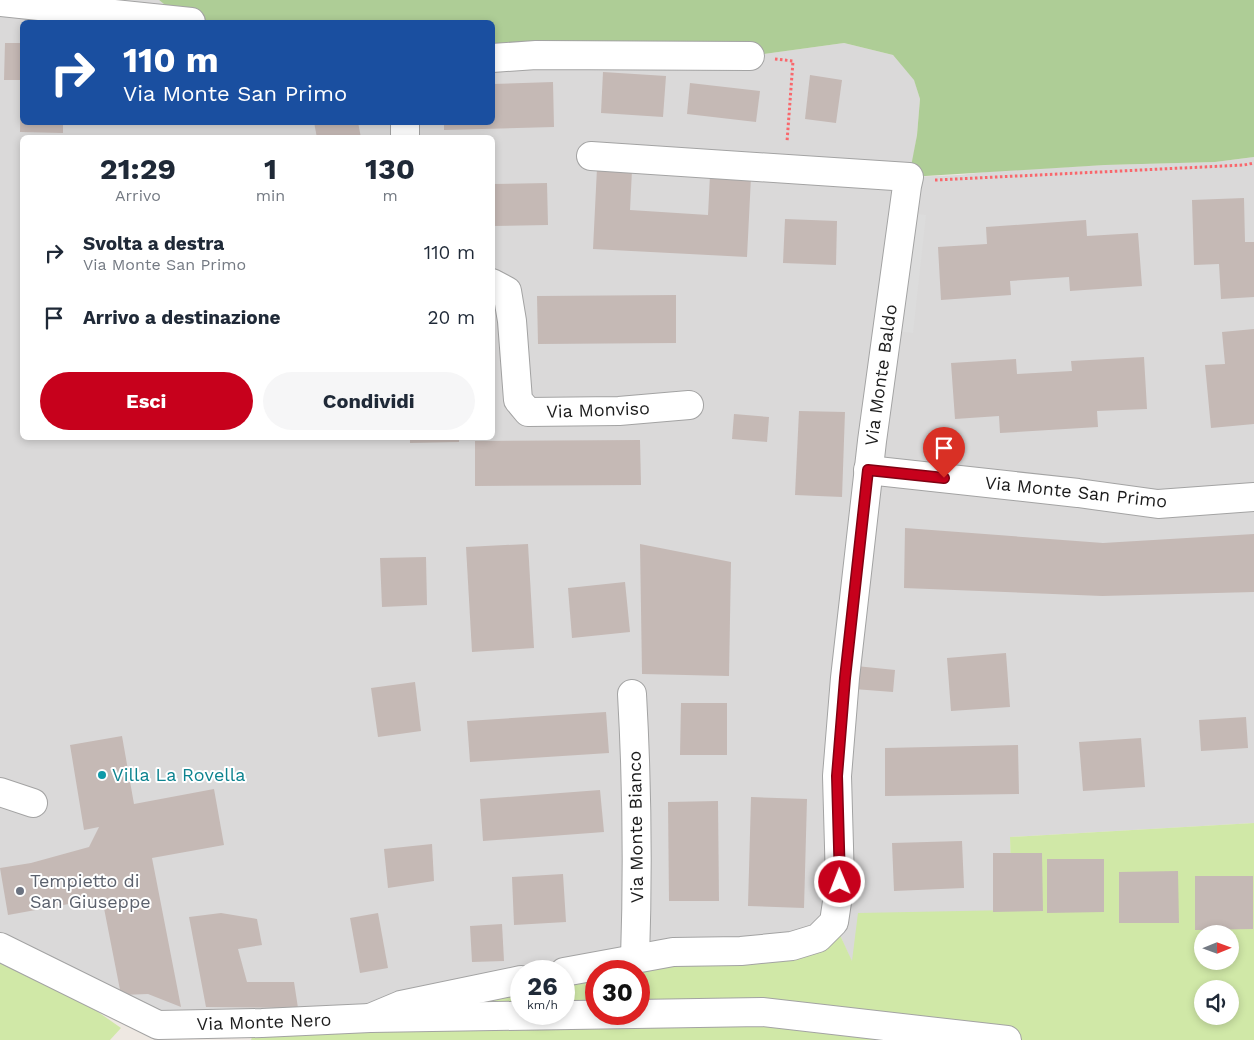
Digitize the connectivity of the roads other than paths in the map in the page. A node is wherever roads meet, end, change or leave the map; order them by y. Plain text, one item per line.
1 (0, 2) edge
2 (172, 20) edge
3 (750, 56) road end
4 (495, 58) edge
5 (591, 156) dead end
6 (495, 285) edge
7 (689, 405) dead end
8 (868, 470) junction
9 (1254, 497) edge
10 (632, 694) dead end
11 (0, 792) edge
12 (33, 803) dead end
13 (0, 946) edge
14 (635, 959) junction
15 (575, 970) edge
16 (510, 982) edge
17 (370, 1018) junction
18 (158, 1025) junction
19 (186, 1040) edge
20 (1008, 1040) edge

1 - 2 street
3 - 4 street
5 - 8 street, Via Monte Baldo
6 - 7 street, Via Monviso
8 - 9 street, Via Monte San Primo
8 - 14 street, Via Monte Baldo
10 - 14 street, Via Monte Bianco
11 - 12 street
13 - 18 street
14 - 15 street, Via Monte Baldo
16 - 17 street
17 - 18 street, Via Monte Nero
17 - 20 street, Via Monte Nero
18 - 19 street

